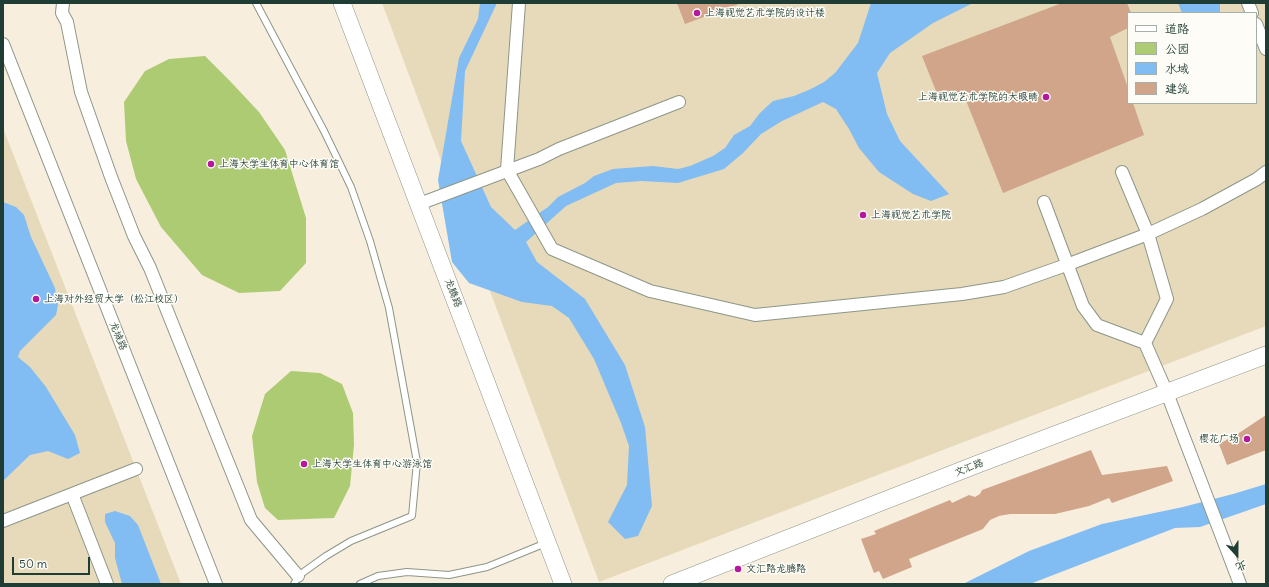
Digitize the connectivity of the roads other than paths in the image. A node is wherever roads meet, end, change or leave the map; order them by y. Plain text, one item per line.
1 (63, 3) edge
2 (256, 3) edge
3 (342, 3) edge
4 (519, 3) edge
5 (1257, 26) edge
6 (3, 44) edge
7 (1266, 49) edge
8 (678, 102) dead end
9 (507, 170) junction
10 (1122, 172) dead end
11 (1266, 172) edge
12 (1044, 202) dead end
13 (419, 204) junction
14 (1148, 234) junction
15 (1068, 264) junction
16 (1145, 343) junction
17 (1266, 355) edge
18 (1167, 393) junction
19 (136, 469) dead end
20 (72, 494) junction
21 (3, 521) edge
22 (547, 542) junction
23 (296, 580) edge
24 (107, 584) edge
25 (216, 584) edge
26 (360, 584) edge
27 (563, 584) edge
28 (672, 584) edge
29 (1240, 584) edge

1 - 23 street
2 - 23 lane
3 - 13 main road, 龙腾路
4 - 9 street
5 - 7 street
6 - 25 street, 龙城路
8 - 9 street
9 - 13 street
9 - 15 street
10 - 14 street
11 - 14 street
12 - 15 street
13 - 22 main road, 龙腾路
14 - 15 street
14 - 16 street
15 - 16 street
16 - 18 street
17 - 18 main road, 文汇路
18 - 28 main road, 文汇路
18 - 29 street
19 - 20 street
20 - 21 street
20 - 24 street
22 - 26 lane
22 - 27 main road, 龙腾路

